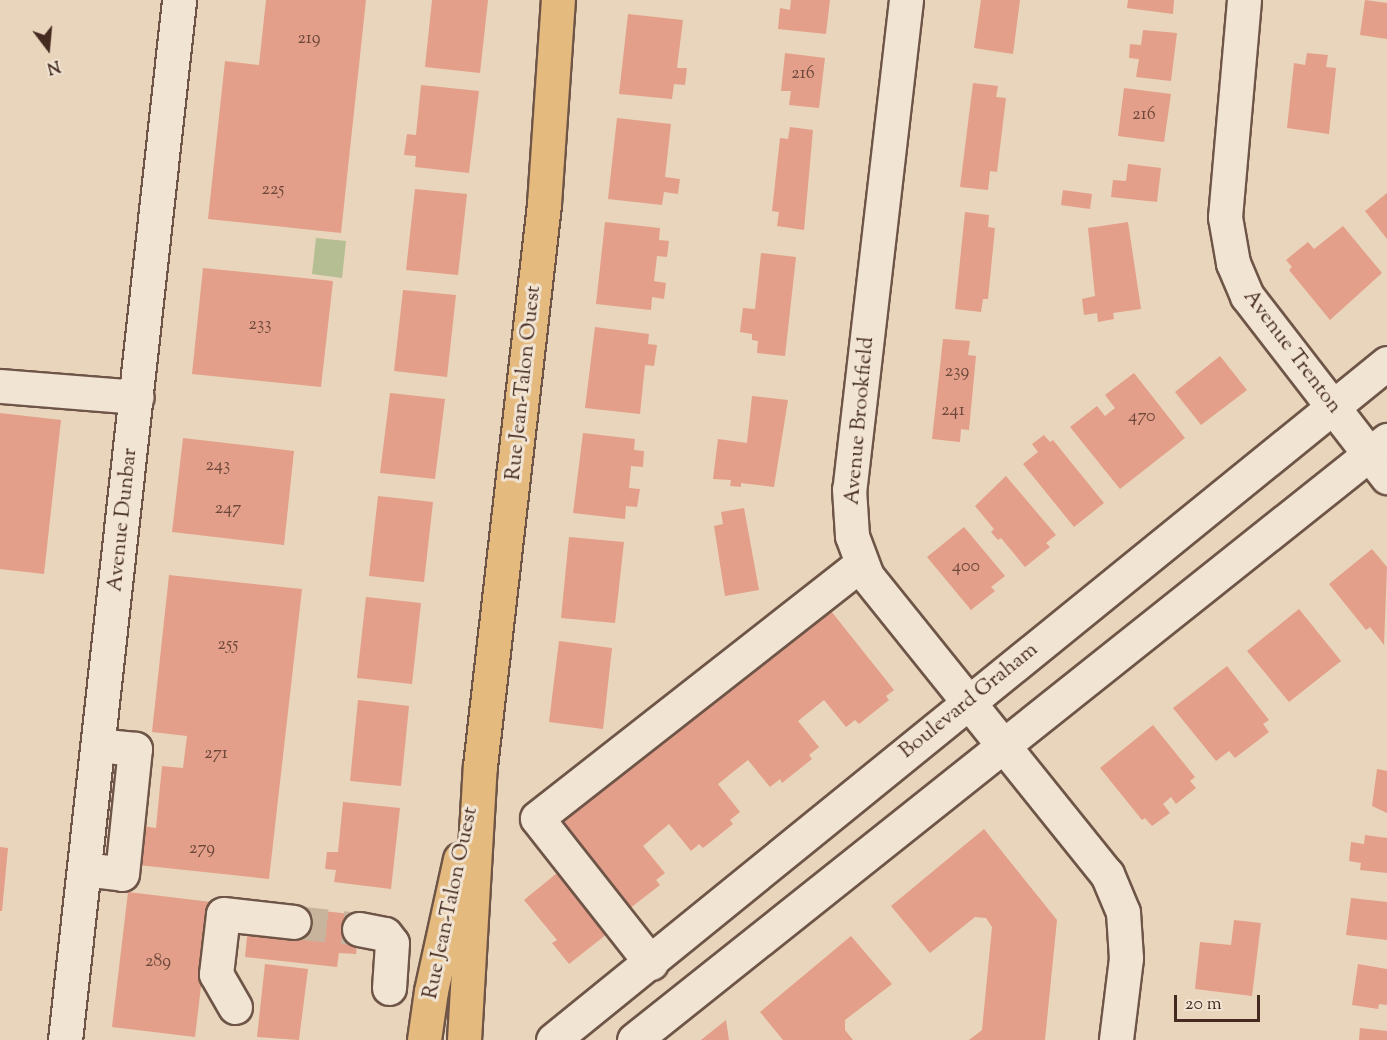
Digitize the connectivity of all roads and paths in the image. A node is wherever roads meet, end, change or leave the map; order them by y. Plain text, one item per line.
1 (179, 0) edge
2 (558, 0) edge
3 (906, 0) edge
4 (1244, 0) edge
5 (1387, 363) edge
6 (0, 386) edge
7 (137, 397) junction
8 (1333, 407) junction
9 (1381, 457) edge
10 (860, 565) junction
11 (968, 701) junction
12 (1006, 746) junction
13 (480, 766) junction
14 (294, 922) tunnel mouth
15 (359, 929) tunnel mouth
16 (651, 963) junction
17 (389, 988) dead end
18 (235, 1007) dead end
19 (556, 1039) edge
20 (65, 1040) edge
21 (424, 1040) edge
22 (464, 1040) edge
23 (634, 1040) edge
24 (1116, 1040) edge

1 - 7 street, Avenue Dunbar
2 - 13 main road, Rue Jean-Talon Ouest
3 - 10 street, Avenue Brookfield
4 - 8 street, Avenue Trenton
5 - 8 street, Boulevard Graham
6 - 7 street
7 - 20 street, Avenue Dunbar
8 - 9 street, Avenue Trenton
8 - 11 street, Boulevard Graham
9 - 12 street
10 - 11 street, Avenue Brookfield
10 - 16 street
11 - 12 street, Avenue Brookfield
11 - 16 street, Boulevard Graham
12 - 23 street
12 - 24 street, Avenue Brookfield
13 - 21 main road, Rue Jean-Talon Ouest
13 - 22 main road, Rue Jean-Talon Ouest
14 - 18 street
15 - 17 street
16 - 19 street, Boulevard Graham

